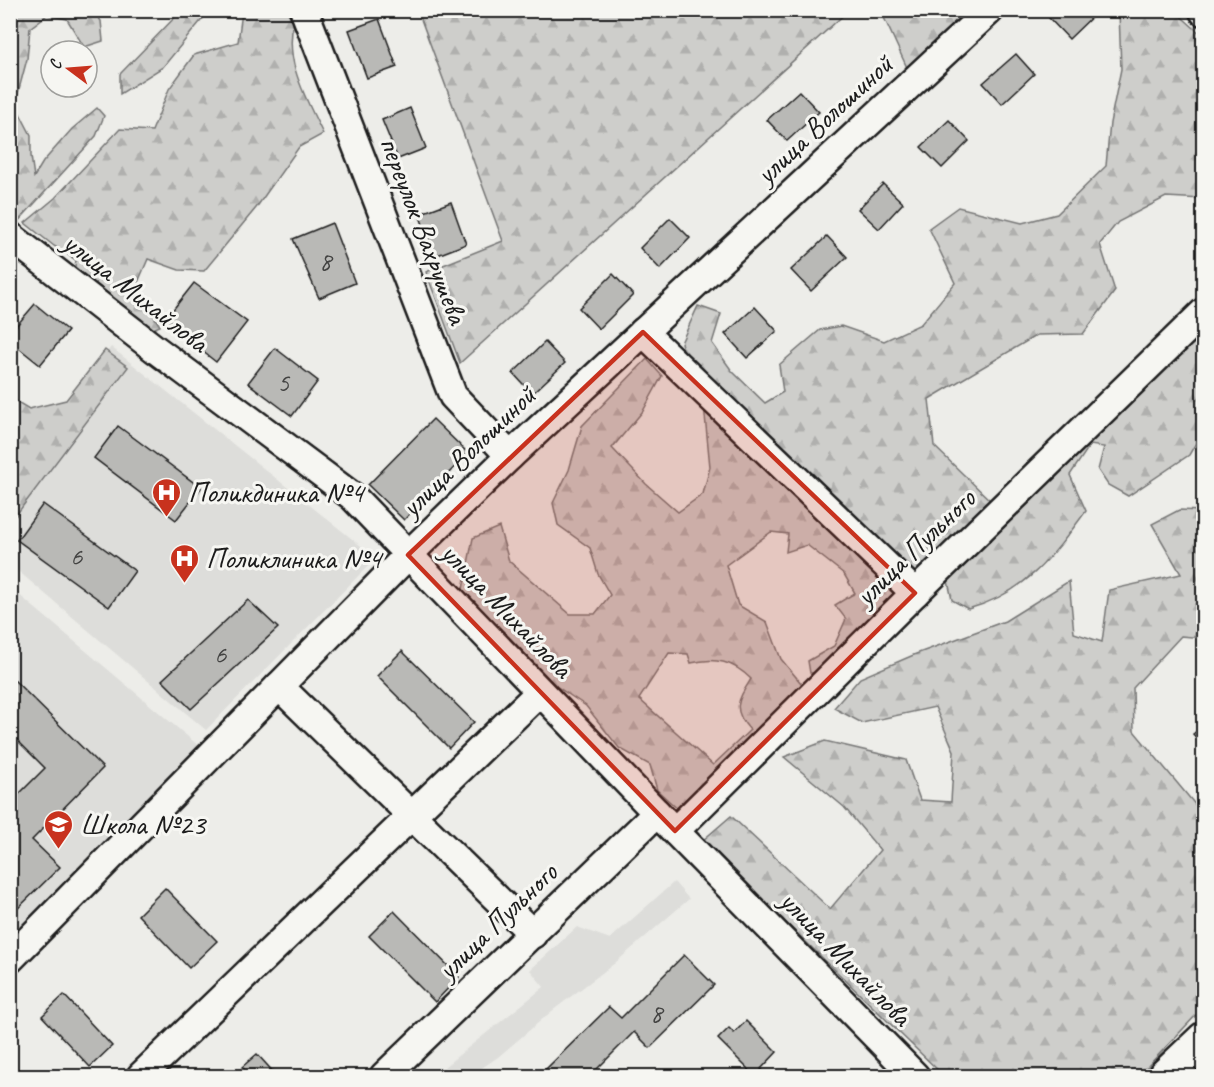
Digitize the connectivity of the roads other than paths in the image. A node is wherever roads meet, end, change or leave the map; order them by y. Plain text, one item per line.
1 (304, 10) edge
2 (990, 10) edge
3 (10, 236) edge
4 (1203, 312) edge
5 (643, 332) junction
6 (510, 456) junction
7 (408, 555) junction
8 (915, 593) junction
9 (279, 686) junction
10 (540, 692) junction
11 (412, 816) junction
12 (666, 822) junction
13 (532, 933) junction
14 (10, 959) edge
15 (1203, 1039) edge
16 (141, 1077) edge
17 (384, 1077) edge
18 (915, 1077) edge
19 (1165, 1077) edge

1 - 6 street, переулок Вахрушева
2 - 5 street, улица Волошиной
3 - 7 street, улица Михайлова
4 - 8 street, улица Пульного
5 - 6 street, улица Волошиной
5 - 8 street
6 - 7 street, улица Волошиной
7 - 9 street, улица Волошиной
7 - 10 street, улица Михайлова
8 - 12 street, улица Пульного
9 - 11 street
9 - 14 street, улица Волошиной
10 - 11 street
10 - 12 street, улица Михайлова
11 - 13 street
11 - 16 street
12 - 13 street, улица Пульного
12 - 18 street, улица Михайлова
13 - 17 street, улица Пульного
15 - 19 main road

